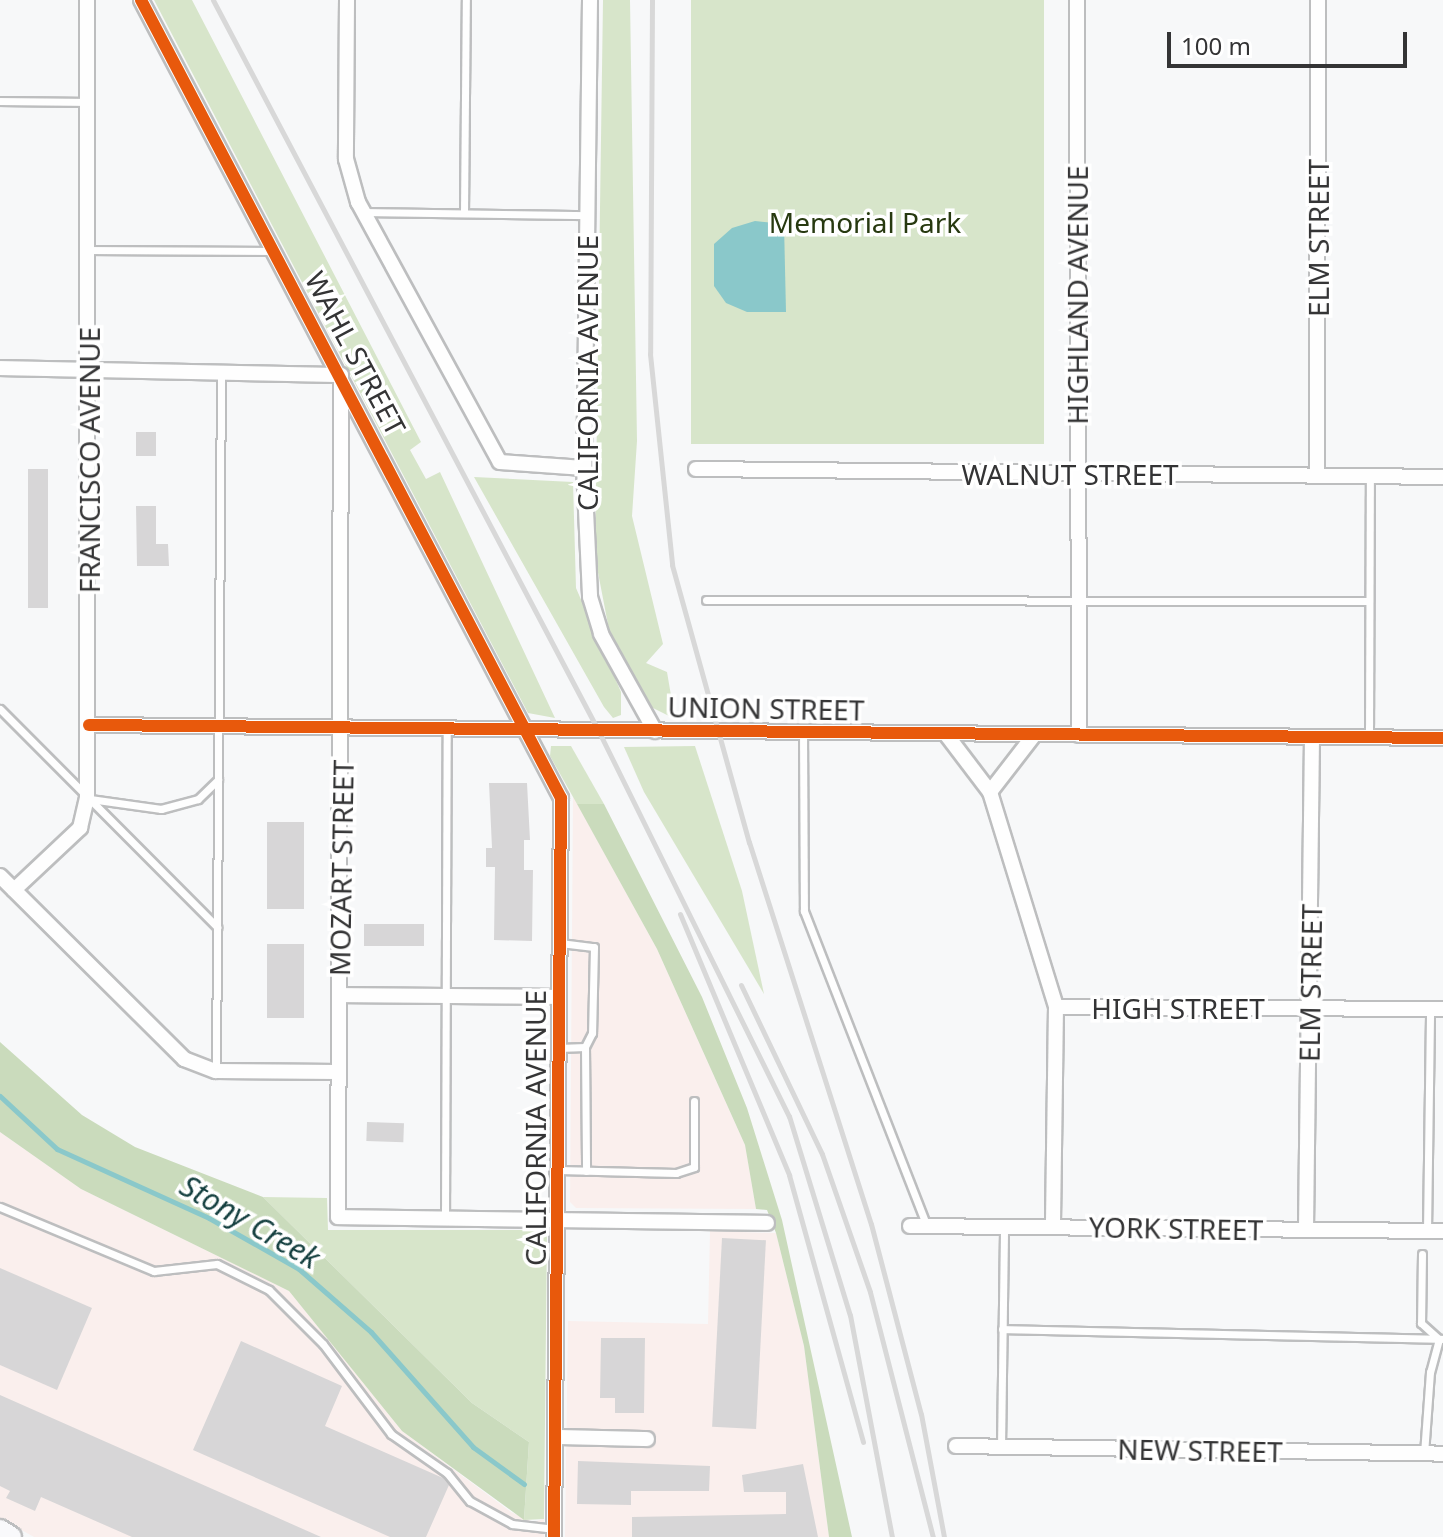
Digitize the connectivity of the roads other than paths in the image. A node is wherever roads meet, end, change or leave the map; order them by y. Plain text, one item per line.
1 (87, 0) edge
2 (141, 0) edge
3 (347, 0) edge
4 (466, 0) edge
5 (590, 0) edge
6 (1077, 0) edge
7 (1318, 0) edge
8 (0, 101) edge
9 (88, 102) junction
10 (363, 212) junction
11 (464, 213) junction
12 (588, 215) junction
13 (88, 250) junction
14 (275, 251) junction
15 (0, 368) edge
16 (88, 369) junction
17 (221, 371) junction
18 (341, 375) junction
19 (584, 468) junction
20 (696, 469) dead end
21 (1077, 474) junction
22 (1317, 476) junction
23 (1370, 476) junction
24 (1443, 477) edge
25 (706, 600) dead end
26 (1077, 600) junction
27 (1369, 601) junction
28 (0, 709) edge
29 (89, 725) junction
30 (218, 726) junction
31 (342, 727) junction
32 (447, 728) junction
33 (524, 729) junction
34 (655, 731) junction
35 (803, 732) junction
36 (946, 734) junction
37 (1034, 735) junction
38 (1079, 735) junction
39 (1312, 737) junction
40 (1369, 738) junction
41 (1443, 738) edge
42 (218, 780) junction
43 (990, 792) junction
44 (87, 798) junction
45 (0, 876) edge
46 (14, 890) junction
47 (217, 927) junction
48 (560, 943) junction
49 (339, 995) junction
50 (446, 996) junction
51 (559, 997) junction
52 (1056, 1007) junction
53 (1310, 1009) junction
54 (1436, 1009) edge
55 (585, 1047) junction
56 (559, 1048) junction
57 (216, 1071) junction
58 (338, 1072) junction
59 (694, 1101) dead end
60 (559, 1170) junction
61 (586, 1171) junction
62 (0, 1207) edge
63 (445, 1218) junction
64 (560, 1220) junction
65 (767, 1223) dead end
66 (910, 1226) dead end
67 (927, 1226) junction
68 (1004, 1226) junction
69 (1053, 1227) junction
70 (1306, 1229) junction
71 (1427, 1231) junction
72 (1443, 1231) edge
73 (1422, 1254) dead end
74 (1002, 1329) junction
75 (1441, 1339) edge
76 (556, 1437) junction
77 (647, 1439) dead end
78 (956, 1446) dead end
79 (1001, 1447) junction
80 (1424, 1454) junction
81 (1443, 1454) edge
82 (0, 1530) edge
83 (554, 1533) edge
84 (11, 1537) edge

1 - 9 street, FRANCISCO AVENUE
2 - 14 street, WAHL STREET
3 - 10 street
4 - 11 lane
5 - 12 street, CALIFORNIA AVENUE
6 - 21 street, HIGHLAND AVENUE
7 - 22 street, ELM STREET
8 - 9 lane
9 - 13 street, FRANCISCO AVENUE
10 - 11 lane
10 - 19 street
11 - 12 lane
12 - 19 street, CALIFORNIA AVENUE
13 - 14 lane
13 - 16 street, FRANCISCO AVENUE
14 - 18 street, WAHL STREET
15 - 16 street
16 - 17 street
16 - 29 street, FRANCISCO AVENUE
17 - 18 street
17 - 30 lane
18 - 31 street, MOZART STREET
18 - 33 street, WAHL STREET
19 - 34 street, CALIFORNIA AVENUE
20 - 21 street, WALNUT STREET
21 - 22 street, WALNUT STREET
21 - 26 street, HIGHLAND AVENUE
22 - 23 street, WALNUT STREET
23 - 24 street, WALNUT STREET
23 - 27 lane
25 - 26 lane
26 - 27 lane
26 - 38 street, HIGHLAND AVENUE
27 - 40 lane
28 - 44 lane
29 - 30 street, UNION STREET
29 - 44 street, FRANCISCO AVENUE
30 - 31 street, UNION STREET
30 - 42 lane
31 - 32 street, UNION STREET
31 - 49 street, MOZART STREET
32 - 33 street, UNION STREET
32 - 50 lane
33 - 34 street, UNION STREET
33 - 48 street, CALIFORNIA AVENUE
34 - 35 street, UNION STREET
35 - 36 street, UNION STREET
35 - 67 lane
36 - 37 street, UNION STREET
36 - 43 street
37 - 38 street, UNION STREET
37 - 43 street
38 - 39 street, UNION STREET
39 - 40 street, UNION STREET
39 - 53 street, ELM STREET
40 - 41 street, UNION STREET
42 - 44 lane
42 - 47 lane
43 - 52 street
44 - 46 street, FRANCISCO AVENUE
44 - 47 lane
45 - 46 street
46 - 57 street
47 - 57 lane
48 - 51 street, CALIFORNIA AVENUE
48 - 55 lane
49 - 50 street
49 - 58 street, MOZART STREET
50 - 51 street
50 - 63 lane
51 - 56 street, CALIFORNIA AVENUE
52 - 53 street, HIGH STREET
52 - 69 street
53 - 54 street, HIGH STREET
53 - 70 street, ELM STREET
54 - 71 lane
55 - 56 lane
55 - 61 lane
56 - 60 street, CALIFORNIA AVENUE
57 - 58 street
58 - 63 street, MOZART STREET
59 - 61 lane
60 - 61 lane
60 - 64 street, CALIFORNIA AVENUE
62 - 83 lane
63 - 64 street
64 - 65 street
64 - 76 street, CALIFORNIA AVENUE
66 - 67 street, YORK STREET
67 - 68 street, YORK STREET
68 - 69 street, YORK STREET
68 - 74 lane
69 - 70 street, YORK STREET
70 - 71 street, YORK STREET
71 - 72 street, YORK STREET
73 - 75 lane
74 - 75 lane
74 - 79 lane
75 - 80 lane
76 - 77 street
76 - 83 street, CALIFORNIA AVENUE
78 - 79 street, NEW STREET
79 - 80 street, NEW STREET
80 - 81 street, NEW STREET
82 - 84 street

